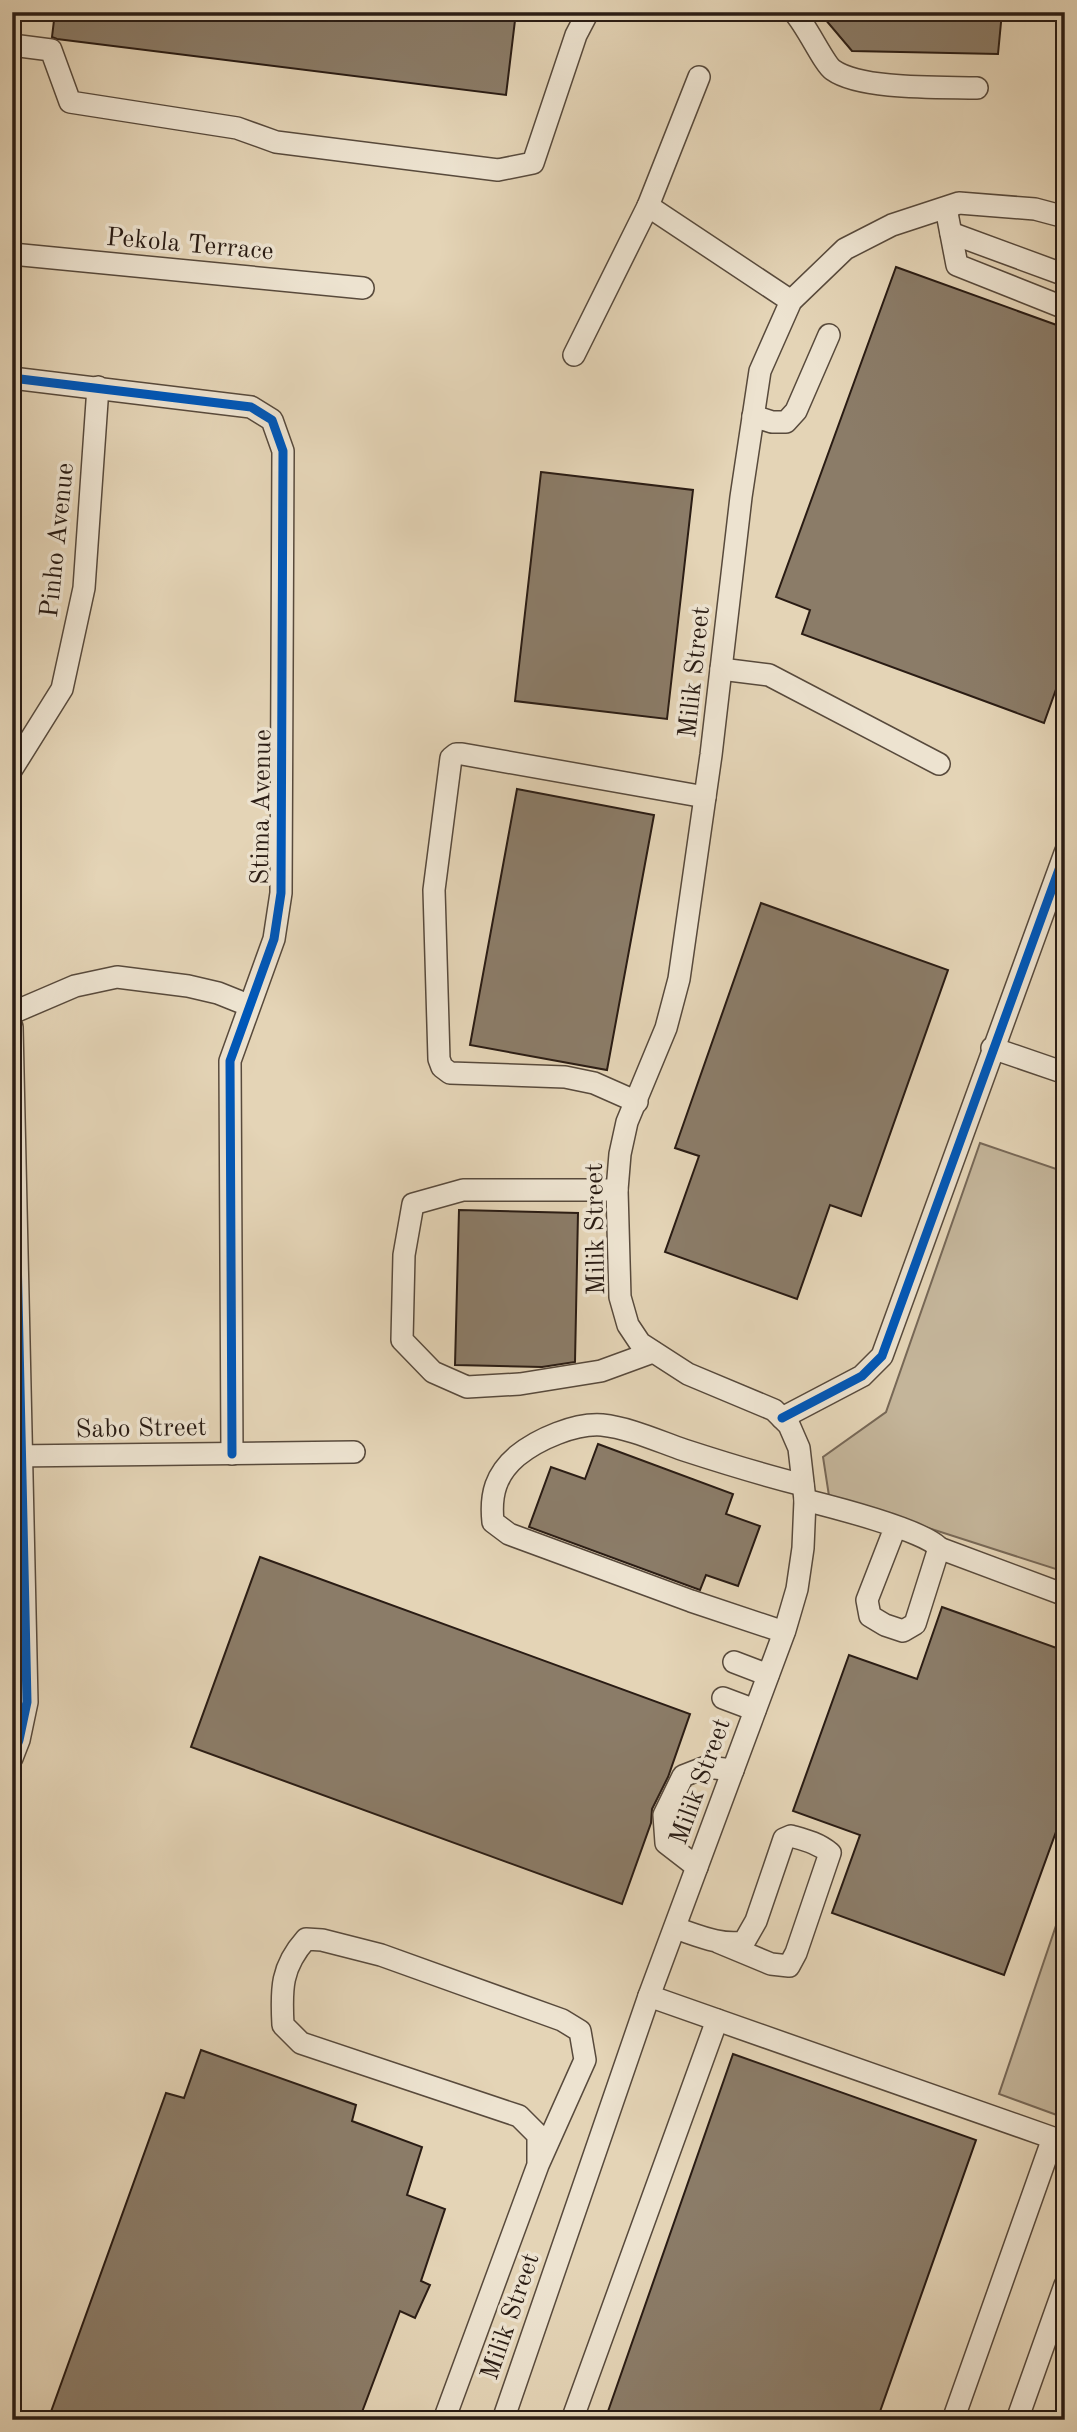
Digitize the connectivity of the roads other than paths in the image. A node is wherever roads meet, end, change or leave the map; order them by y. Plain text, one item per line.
1 (588, 12) edge
2 (794, 12) edge
3 (12, 45) edge
4 (699, 77) dead end
5 (977, 88) dead end
6 (648, 206) junction
7 (946, 208) junction
8 (1065, 217) edge
9 (951, 233) junction
10 (12, 254) edge
11 (1065, 275) edge
12 (363, 288) dead end
13 (791, 301) junction
14 (1065, 308) edge
15 (829, 335) dead end
16 (574, 355) dead end
17 (12, 378) edge
18 (98, 387) junction
19 (753, 416) junction
20 (721, 669) junction
21 (939, 764) dead end
22 (12, 769) edge
23 (705, 797) junction
24 (1065, 853) edge
25 (248, 1005) junction
26 (12, 1013) edge
27 (12, 1027) edge
28 (992, 1048) junction
29 (1065, 1073) edge
30 (637, 1102) junction
31 (617, 1190) junction
32 (15, 1241) edge
33 (653, 1352) junction
34 (782, 1418) junction
35 (354, 1452) dead end
36 (232, 1454) junction
37 (17, 1456) edge
38 (804, 1493) junction
39 (895, 1528) junction
40 (939, 1548) junction
41 (1065, 1595) edge
42 (784, 1632) junction
43 (734, 1662) dead end
44 (768, 1675) junction
45 (723, 1698) dead end
46 (755, 1710) junction
47 (12, 1758) edge
48 (733, 1770) junction
49 (697, 1867) junction
50 (675, 1928) junction
51 (718, 1942) junction
52 (649, 1996) junction
53 (717, 2020) junction
54 (1056, 2158) edge
55 (538, 2165) junction
56 (1065, 2285) edge
57 (444, 2420) edge
58 (503, 2420) edge
59 (572, 2420) edge
60 (953, 2420) edge
61 (1017, 2420) edge

1 - 3 street
2 - 5 street
4 - 6 street
6 - 13 street
6 - 16 street
7 - 8 street, Milik Street
7 - 9 street
7 - 13 street, Milik Street
9 - 11 street
9 - 14 street
10 - 12 street, Pekola Terrace
13 - 19 street, Milik Street
15 - 19 street
17 - 18 street, Stima Avenue
18 - 22 street, Pinho Avenue
18 - 25 street, Stima Avenue
19 - 20 street, Milik Street
20 - 21 street
20 - 23 street, Milik Street
23 - 30 street, Milik Street
23 - 30 street
24 - 28 street
25 - 26 street
25 - 36 street, Stima Avenue
27 - 32 street
28 - 29 street
28 - 34 street
30 - 31 street, Milik Street
31 - 33 street, Milik Street
31 - 33 street
32 - 37 street
33 - 34 street, Milik Street
34 - 38 street, Milik Street
35 - 36 street, Sabo Street
36 - 37 street, Sabo Street
37 - 47 street
38 - 39 street
38 - 42 street, Milik Street
38 - 42 street
39 - 40 street
39 - 40 street
40 - 41 street
42 - 44 street, Milik Street
43 - 44 street
44 - 46 street, Milik Street
45 - 46 street
46 - 48 street, Milik Street
48 - 49 street, Milik Street
48 - 49 street
49 - 50 street, Milik Street
50 - 51 street
50 - 52 street, Milik Street
51 - 51 street
52 - 53 street
52 - 58 street, Milik Street
53 - 54 street
53 - 59 street
54 - 60 street
55 - 55 street
55 - 57 street
56 - 61 street

